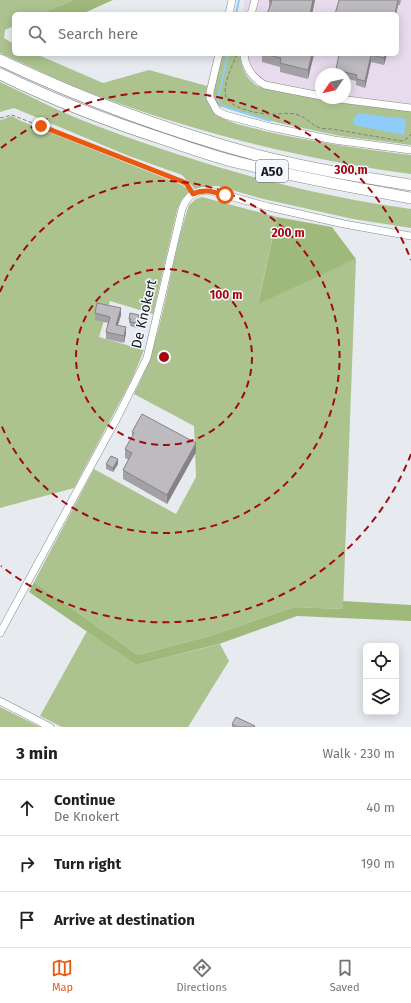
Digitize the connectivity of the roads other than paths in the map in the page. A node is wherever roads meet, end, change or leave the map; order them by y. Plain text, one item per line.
1 (232, 0) edge
2 (255, 0) edge
3 (229, 12) edge
4 (252, 12) edge
5 (219, 56) edge
6 (244, 56) edge
7 (0, 60) edge
8 (0, 74) edge
9 (315, 95) edge
10 (351, 100) edge
11 (411, 108) edge
12 (411, 150) edge
13 (411, 185) edge
14 (411, 198) edge
15 (411, 236) edge
16 (0, 633) edge
17 (0, 701) edge
18 (50, 727) edge

1 - 3 street
2 - 4 street
5 - 12 street
6 - 9 street
7 - 13 highway, A50
8 - 14 highway, A50
10 - 11 street
15 - 16 street, De Knokert
17 - 18 street

